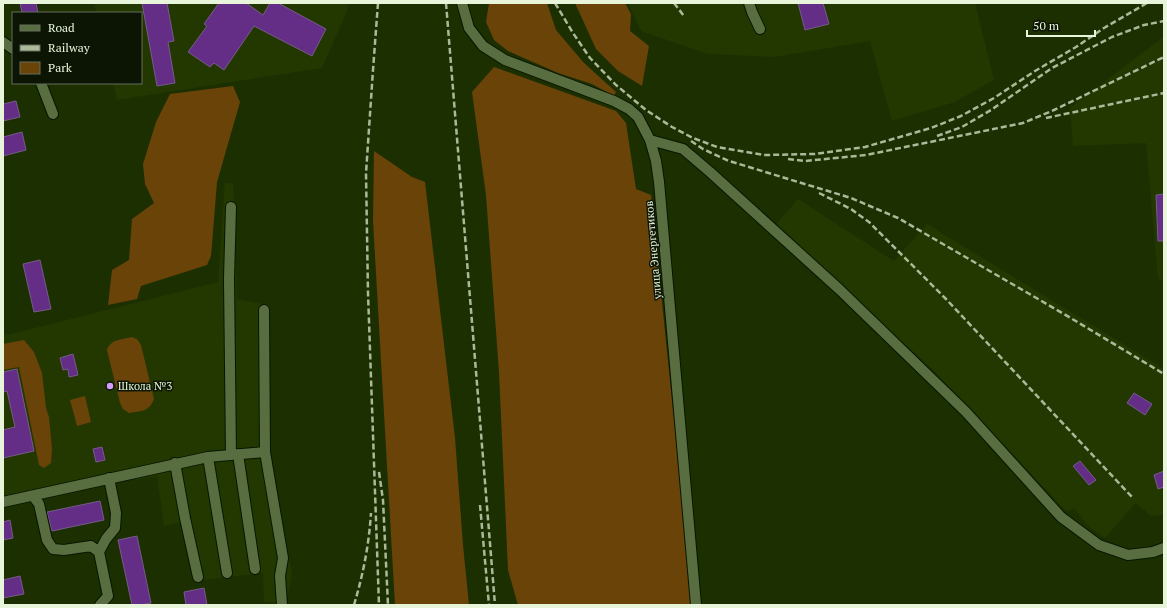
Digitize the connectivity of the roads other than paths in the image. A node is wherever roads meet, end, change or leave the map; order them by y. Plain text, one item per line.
1 (462, 3) edge
2 (749, 3) edge
3 (760, 29) dead end
4 (3, 42) edge
5 (12, 48) edge
6 (41, 84) edge
7 (53, 114) dead end
8 (650, 140) junction
9 (231, 207) dead end
10 (264, 310) dead end
11 (266, 452) junction
12 (234, 455) junction
13 (208, 457) junction
14 (175, 463) junction
15 (110, 478) junction
16 (33, 496) junction
17 (3, 502) edge
18 (1164, 548) edge
19 (99, 552) junction
20 (255, 569) dead end
21 (227, 573) dead end
22 (198, 576) dead end
23 (100, 605) edge
24 (282, 605) edge
25 (696, 605) edge

1 - 8 street, улица Энергетиков
2 - 3 street
4 - 5 street
6 - 7 street
8 - 18 street
8 - 25 street, улица Энергетиков
9 - 12 street
10 - 11 street
11 - 12 street
11 - 24 street
12 - 13 street
12 - 20 street
13 - 14 street
13 - 21 street
14 - 15 street
14 - 22 street
15 - 16 street
15 - 19 street
16 - 17 street
16 - 19 street
19 - 23 street

